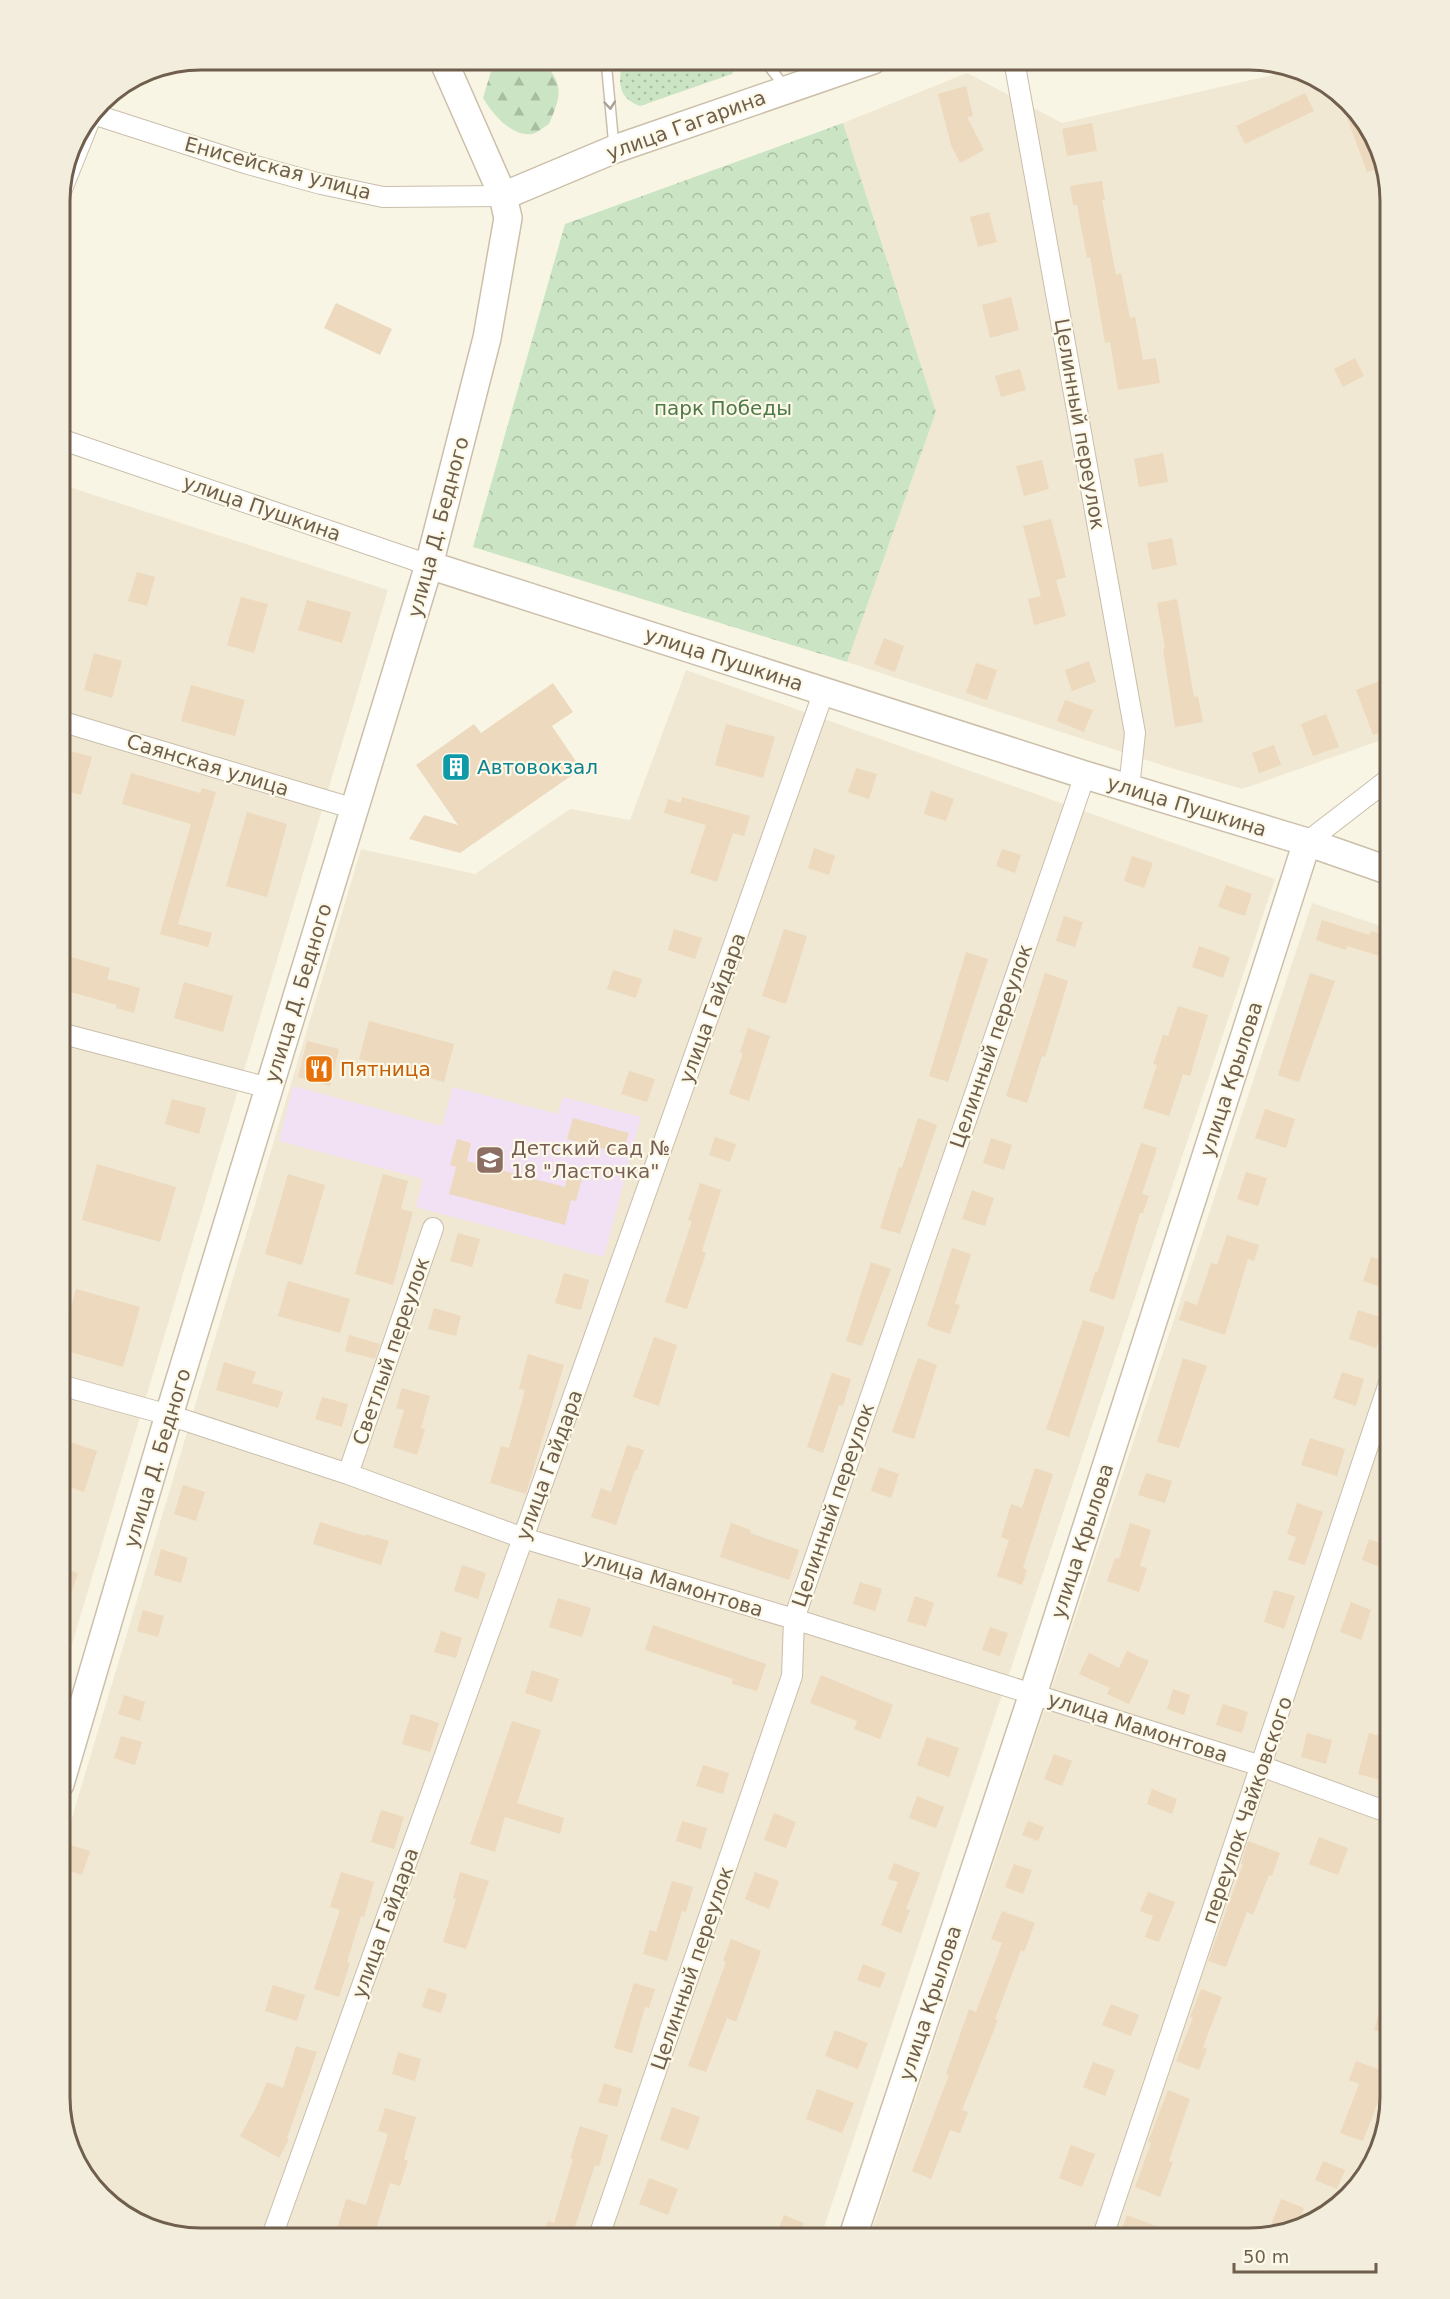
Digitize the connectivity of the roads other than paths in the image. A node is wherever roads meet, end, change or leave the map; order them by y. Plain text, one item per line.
1 (447, 70) edge
2 (607, 70) edge
3 (772, 71) edge
4 (841, 71) edge
5 (1016, 71) edge
6 (786, 89) junction
7 (101, 118) edge
8 (615, 149) junction
9 (503, 196) junction
10 (71, 444) edge
11 (429, 565) junction
12 (824, 691) junction
13 (71, 724) edge
14 (1085, 775) junction
15 (1380, 786) edge
16 (1130, 788) junction
17 (355, 809) junction
18 (1307, 842) junction
19 (1380, 868) edge
20 (71, 1037) edge
21 (269, 1088) junction
22 (433, 1228) dead end
23 (70, 1388) edge
24 (1380, 1410) edge
25 (169, 1415) junction
26 (348, 1474) junction
27 (523, 1538) junction
28 (794, 1619) junction
29 (1033, 1694) junction
30 (70, 1750) edge
31 (1262, 1766) junction
32 (1380, 1809) edge
33 (275, 2228) edge
34 (602, 2228) edge
35 (856, 2228) edge
36 (1106, 2228) edge

1 - 9 street, улица Д. Бедного
2 -> 8 lane
3 - 6 lane
4 - 6 street, улица Гагарина
5 - 16 street, Целинный переулок
6 - 8 street, улица Гагарина
7 - 9 street, Енисейская улица
8 - 9 street, улица Гагарина
9 - 11 street, улица Д. Бедного
10 - 11 street, улица Пушкина
11 - 12 street, улица Пушкина
11 - 17 street, улица Д. Бедного
12 - 14 street, улица Пушкина
12 - 27 street, улица Гайдара
13 - 17 street, Саянская улица
14 - 16 street, улица Пушкина
14 - 28 street, Целинный переулок
15 - 18 street
16 - 18 street, улица Пушкина
17 - 21 street, улица Д. Бедного
18 - 19 street, улица Пушкина
18 - 29 street, улица Крылова
20 - 21 street
21 - 25 street, улица Д. Бедного
22 - 26 street, Светлый переулок
23 - 25 street, улица Мамонтова
24 - 31 street, переулок Чайковского
25 - 26 street, улица Мамонтова
25 - 30 street, улица Д. Бедного
26 - 27 street, улица Мамонтова
27 - 28 street, улица Мамонтова
27 - 33 street, улица Гайдара
28 - 29 street, улица Мамонтова
28 - 34 street, Целинный переулок
29 - 31 street, улица Мамонтова
29 - 35 street, улица Крылова
31 - 32 street, улица Мамонтова
31 - 36 street, переулок Чайковского

